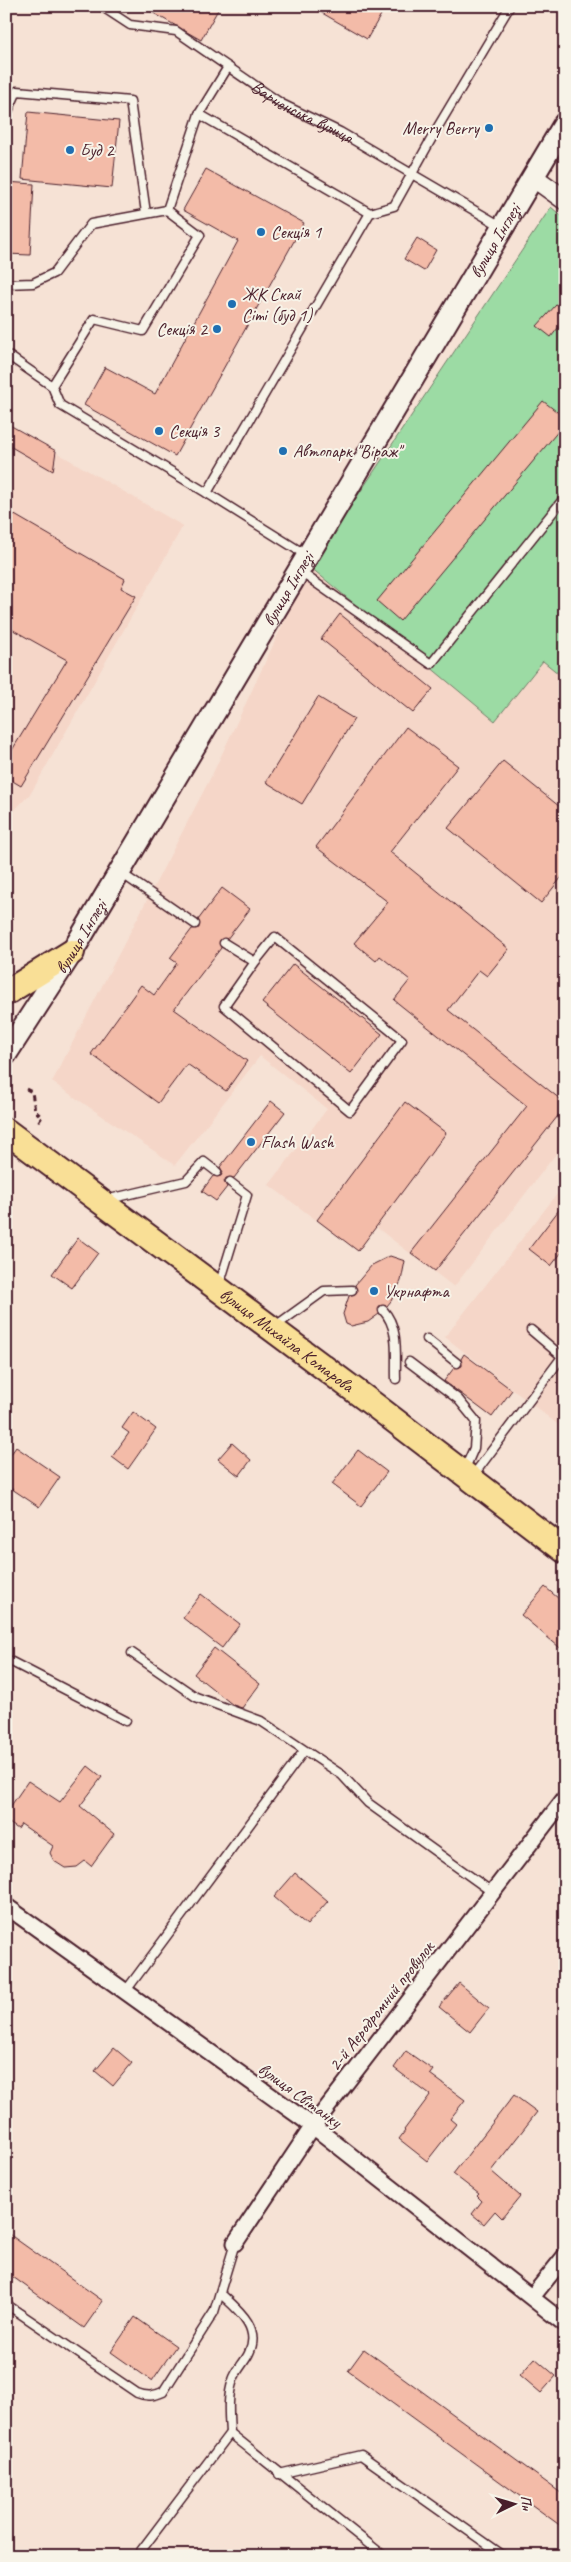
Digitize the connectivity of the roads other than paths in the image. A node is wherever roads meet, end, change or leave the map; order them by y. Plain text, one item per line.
1 (101, 6) edge
2 (510, 6) edge
3 (228, 67) junction
4 (199, 114) junction
5 (6, 116) edge
6 (565, 123) edge
7 (413, 174) junction
8 (533, 177) junction
9 (565, 200) edge
10 (167, 210) junction
11 (146, 213) junction
12 (370, 213) junction
13 (503, 227) junction
14 (6, 284) edge
15 (6, 354) edge
16 (52, 386) junction
17 (206, 493) junction
18 (565, 496) edge
19 (303, 564) junction
20 (120, 872) junction
21 (195, 924) dead end
22 (224, 943) dead end
23 (72, 952) junction
24 (255, 962) junction
25 (6, 993) edge
26 (6, 1054) edge
27 (6, 1131) edge
28 (217, 1172) dead end
29 (230, 1182) dead end
30 (102, 1201) junction
31 (219, 1288) junction
32 (352, 1290) dead end
33 (383, 1310) dead end
34 (272, 1329) junction
35 (532, 1330) dead end
36 (427, 1339) dead end
37 (564, 1358) edge
38 (409, 1362) dead end
39 (457, 1363) dead end
40 (396, 1379) dead end
41 (467, 1476) junction
42 (565, 1551) edge
43 (132, 1653) dead end
44 (6, 1659) edge
45 (126, 1721) dead end
46 (304, 1751) junction
47 (565, 1798) edge
48 (492, 1892) junction
49 (6, 1906) edge
50 (126, 1992) junction
51 (312, 2126) junction
52 (234, 2243) joint
53 (565, 2256) edge
54 (220, 2292) junction
55 (532, 2298) junction
56 (6, 2304) edge
57 (565, 2324) edge
58 (230, 2433) junction
59 (279, 2474) junction
60 (137, 2556) edge
61 (384, 2556) edge
62 (504, 2556) edge

1 - 3 lane, Варненська вулиця
2 - 7 lane
3 - 4 lane
3 - 7 lane, Варненська вулиця
4 - 10 lane
4 - 12 lane
5 - 11 lane
6 - 8 main road, вулиця Інглезі
7 - 12 lane
7 - 13 lane, Варненська вулиця
8 - 9 street
8 - 13 main road, вулиця Інглезі
10 - 11 lane
10 - 16 lane
11 - 14 lane
12 - 17 lane
13 - 19 main road, вулиця Інглезі
15 - 16 lane
16 - 17 lane
17 - 19 lane
18 - 19 lane
19 - 20 main road, вулиця Інглезі
20 - 21 lane
20 - 23 main road, вулиця Інглезі
22 - 24 lane
23 - 25 main road
23 - 26 main road, вулиця Інглезі
24 - 24 lane
27 - 30 main road, вулиця Михайла Комарова
28 - 30 lane
29 - 31 lane
30 - 31 main road, вулиця Михайла Комарова
31 - 34 main road, вулиця Михайла Комарова
32 - 34 lane
33 - 40 lane
34 - 41 main road, вулиця Михайла Комарова
35 - 37 lane
36 - 39 lane
37 - 41 lane
38 - 41 lane
41 - 42 main road, вулиця Михайла Комарова
43 - 46 lane
44 - 45 lane
46 - 48 lane
46 - 50 lane
47 - 48 street, 2-й Аеродромний провулок
48 - 51 street, 2-й Аеродромний провулок
49 - 50 street, вулиця Світанку
50 - 51 street, вулиця Світанку
51 - 52 street, 2-й Аеродромний провулок
51 - 55 street, вулиця Світанку
52 - 54 lane
53 - 55 street
54 - 56 lane
54 - 58 lane
55 - 57 street, вулиця Світанку
58 - 59 lane
58 - 60 lane
59 - 61 lane
59 - 62 lane

